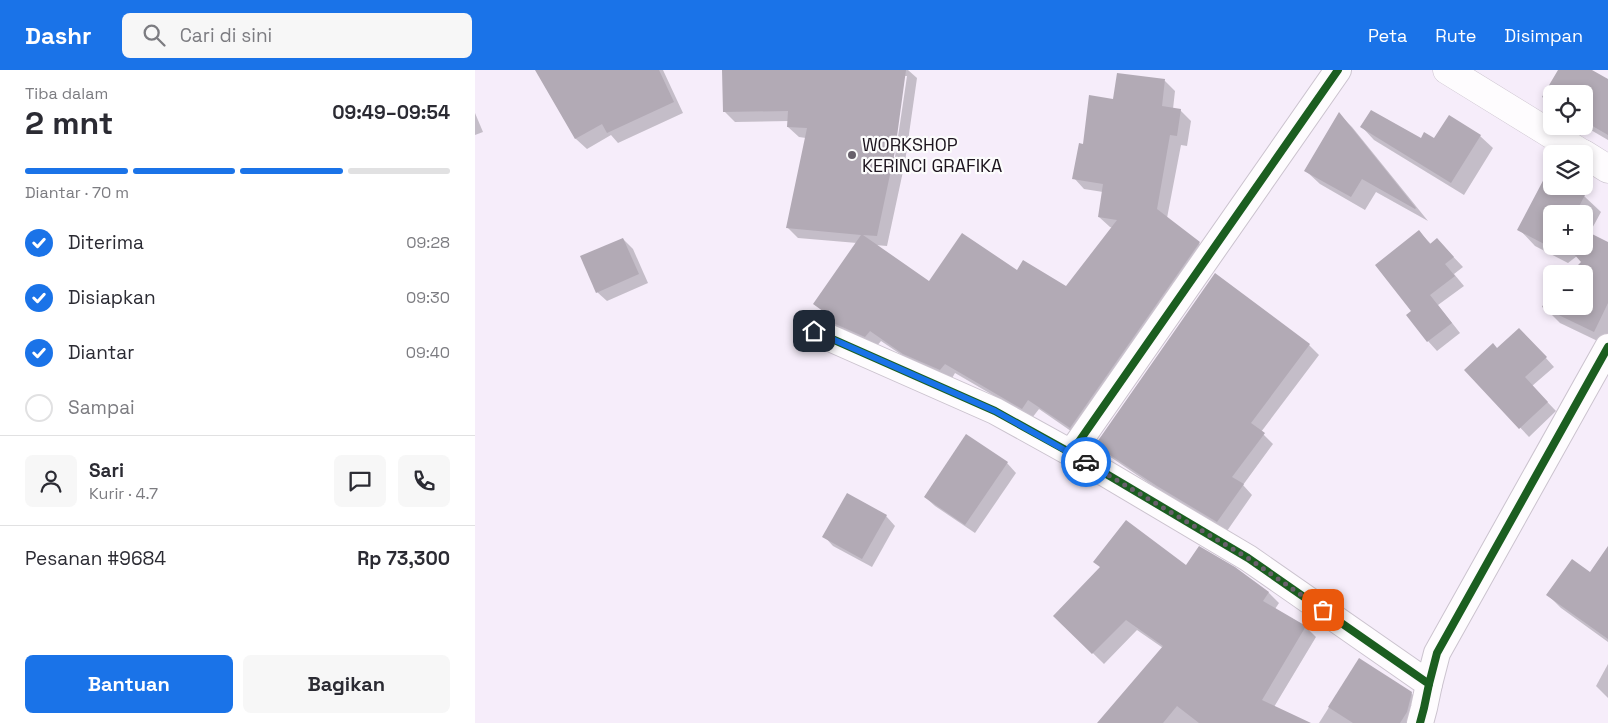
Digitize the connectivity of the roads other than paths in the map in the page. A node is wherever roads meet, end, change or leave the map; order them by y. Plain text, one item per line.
1 (1338, 70) edge
2 (1447, 70) edge
3 (1568, 145) edge
4 (1593, 160) edge
5 (1608, 169) edge
6 (814, 331) dead end
7 (1608, 347) edge
8 (1071, 453) junction
9 (1429, 684) junction
10 (1420, 723) edge

1 - 8 street
2 - 3 street
4 - 5 street
6 - 8 street
7 - 9 street
8 - 9 street
9 - 10 street

